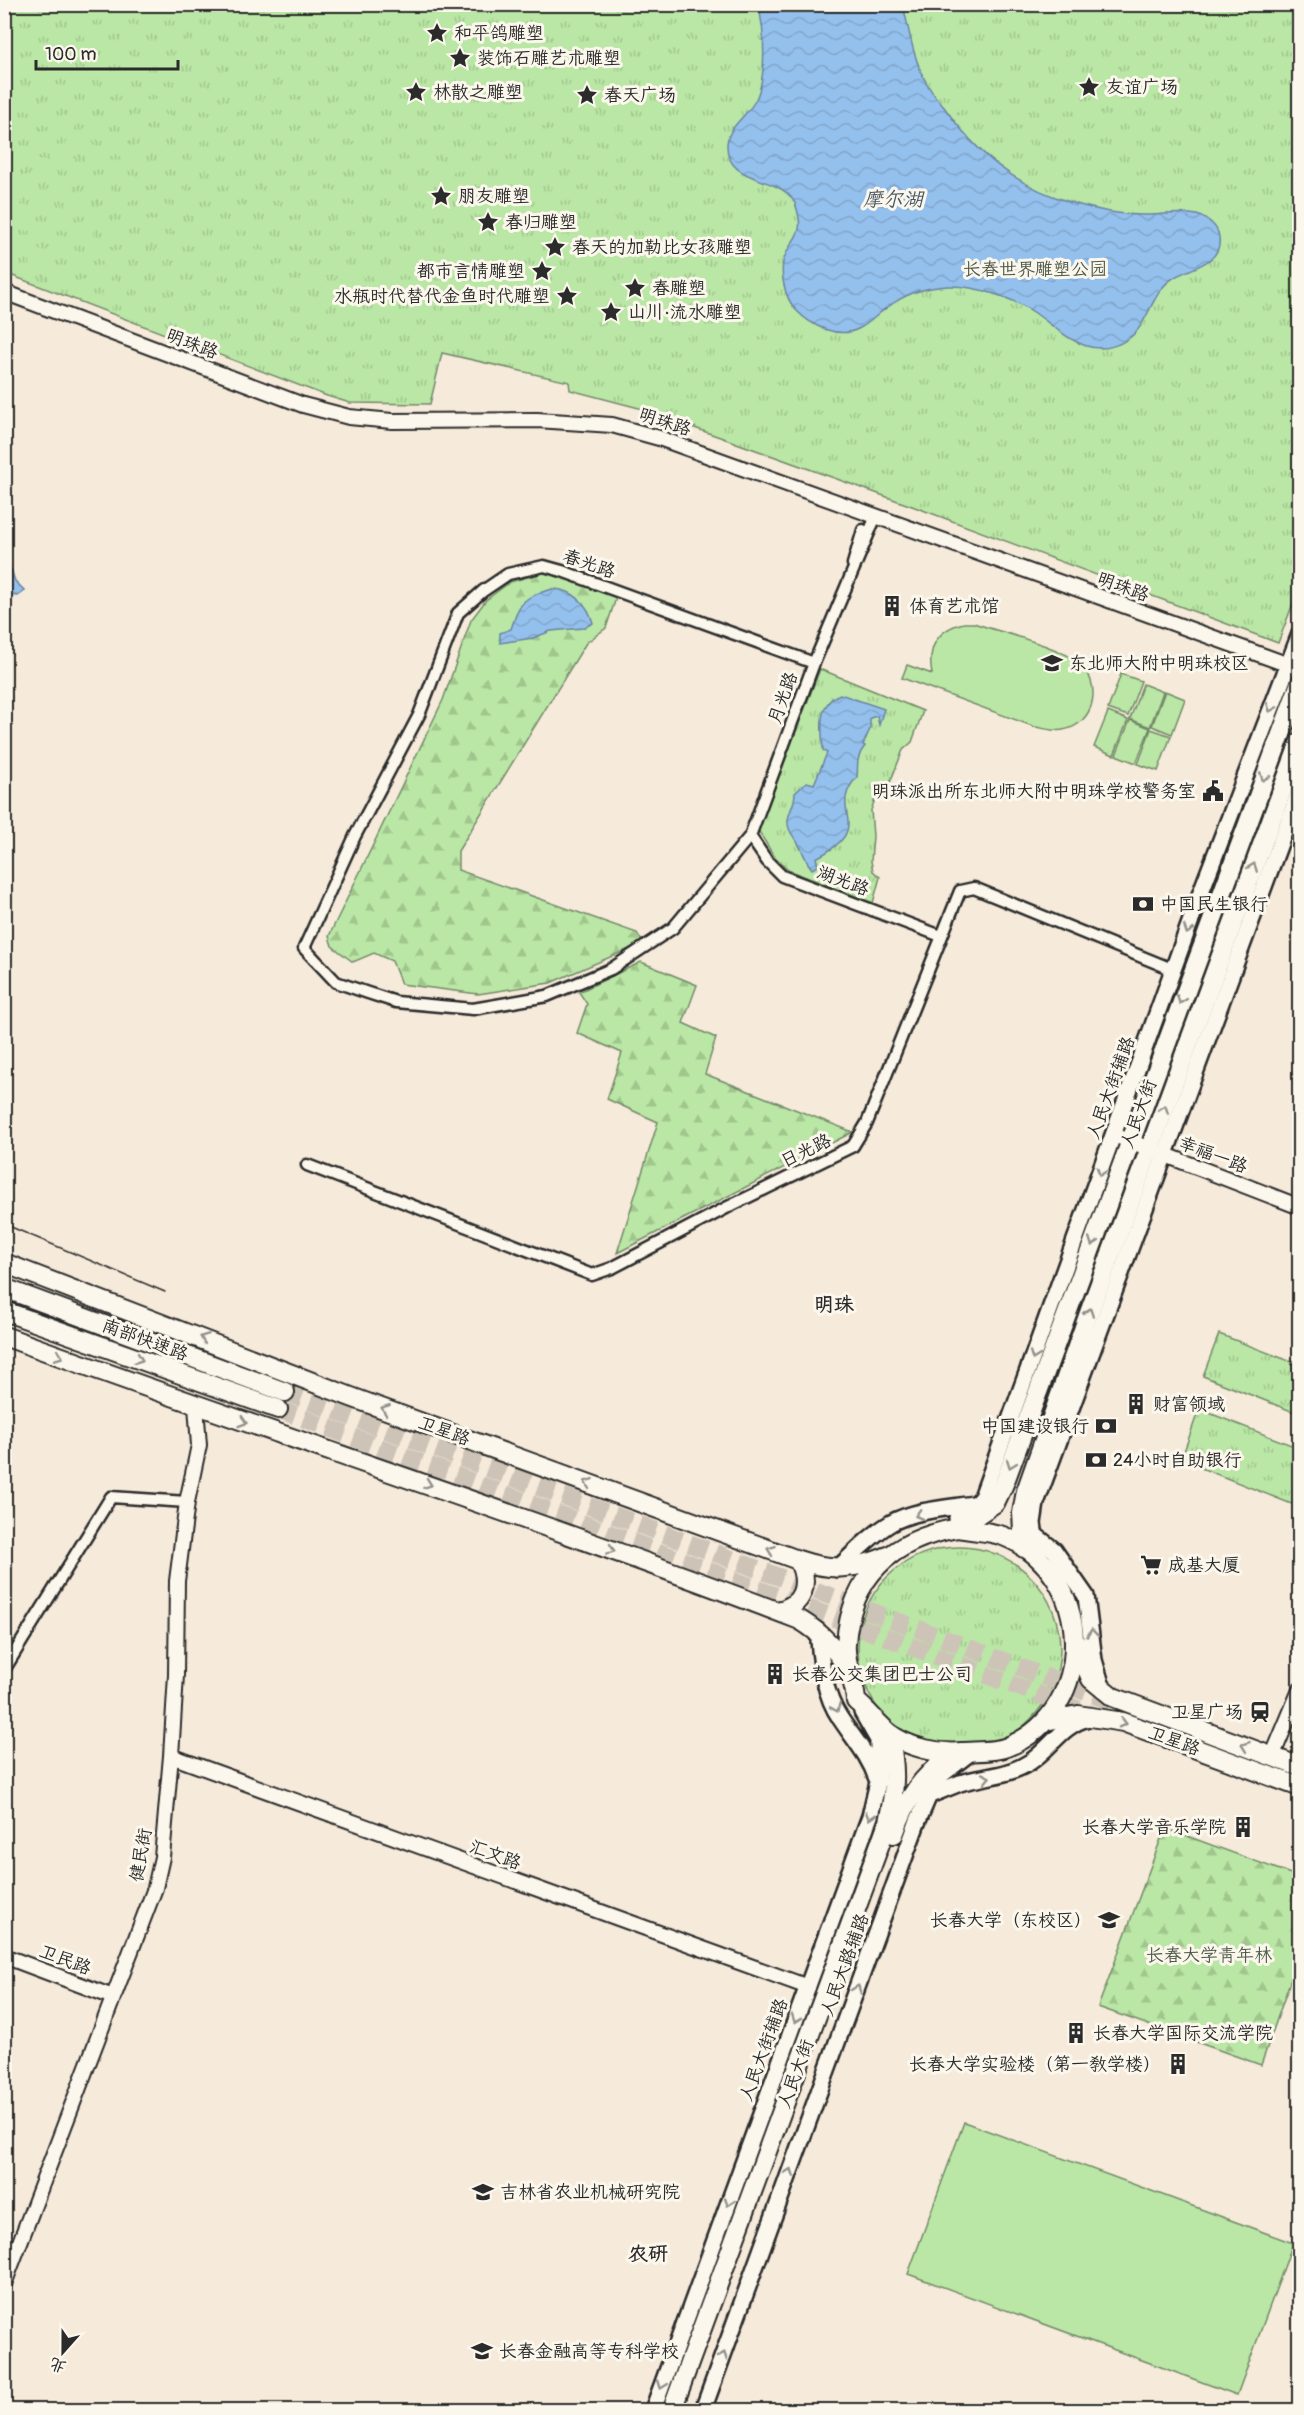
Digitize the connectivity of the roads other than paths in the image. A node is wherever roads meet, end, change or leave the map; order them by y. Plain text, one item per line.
1 (4, 292) edge
2 (873, 515) junction
3 (1299, 634) edge
4 (814, 663) junction
5 (1294, 667) edge
6 (1299, 684) edge
7 (1261, 733) junction
8 (1278, 740) junction
9 (1299, 747) edge
10 (1299, 789) edge
11 (750, 836) junction
12 (355, 837) joint
13 (941, 936) junction
14 (1174, 970) junction
15 (1122, 1138) junction
16 (1157, 1152) junction
17 (307, 1165) dead end
18 (1299, 1207) edge
19 (4, 1263) edge
20 (4, 1288) edge
21 (4, 1311) edge
22 (4, 1336) edge
23 (196, 1406) junction
24 (187, 1502) junction
25 (976, 1504) junction
26 (958, 1528) junction
27 (931, 1533) junction
28 (1033, 1548) junction
29 (888, 1556) junction
30 (798, 1560) junction
31 (837, 1569) junction
32 (776, 1611) junction
33 (818, 1631) junction
34 (1076, 1642) junction
35 (4, 1670) edge
36 (849, 1671) junction
37 (1103, 1690) junction
38 (1299, 1690) edge
39 (856, 1701) junction
40 (1090, 1717) junction
41 (1045, 1721) junction
42 (889, 1733) junction
43 (971, 1752) junction
44 (952, 1753) junction
45 (171, 1756) junction
46 (1272, 1757) junction
47 (1299, 1767) edge
48 (878, 1782) junction
49 (1299, 1787) edge
50 (930, 1795) junction
51 (4, 1956) edge
52 (808, 1987) junction
53 (113, 1997) junction
54 (4, 2284) edge
55 (653, 2410) edge
56 (672, 2410) edge
57 (683, 2410) edge
58 (703, 2410) edge

1 - 2 street, 明珠路
2 - 4 street, 月光路
2 - 5 street, 明珠路
3 - 5 main road, 人民大街辅路
4 - 11 street, 月光路
4 - 12 street, 春光路
5 -> 7 main road, 人民大街辅路
6 - 8 main road, 人民大街
7 - 8 street
7 -> 14 main road, 人民大街辅路
8 - 9 street
8 -> 15 main road, 人民大街
16 -> 9 main road, 人民大街
10 - 16 main road
11 - 12 street, 月光路
11 - 13 street, 湖光路
13 - 14 street, 日光路
13 - 17 street, 日光路
14 - 15 main road, 人民大街辅路
15 - 16 street, 幸福一路
15 -> 25 main road, 人民大街辅路
15 -> 26 main road, 人民大街
16 - 18 street, 幸福一路
28 -> 16 main road, 人民大街
30 -> 19 main road, 卫星路
21 -> 20 main road, 南部快速路
22 -> 23 main road
23 - 24 street, 健民街
23 -> 32 main road
24 - 35 street
24 - 45 street, 健民街
25 - 27 main road, 人民大街辅路
25 -> 31 main road
26 - 27 main road
26 - 28 main road
27 - 29 main road
28 - 34 main road
37 -> 28 main road
29 - 31 main road, 卫星路
29 - 36 main road
30 - 31 main road, 卫星路
30 - 32 main road
32 - 33 main road
33 - 36 main road
33 -> 48 main road
34 - 37 main road, 卫星路
34 - 41 main road
36 - 39 main road
46 -> 37 main road, 卫星路
38 - 46 street
39 - 42 main road
39 - 48 main road, 人民大街辅路
40 - 41 main road, 卫星路
40 -> 49 main road, 卫星路
50 -> 40 main road
41 - 43 main road
42 - 44 main road
42 - 56 main road, 人民大街
43 - 44 main road
43 - 50 main road, 人民大路辅路
44 - 57 main road, 人民大街
45 - 52 street, 汇文路
45 - 53 street, 健民街
46 - 47 main road, 卫星路
48 -> 52 main road, 人民大街辅路
58 -> 50 main road, 人民大路辅路
51 - 53 street, 卫民路
52 -> 55 main road, 人民大街辅路
53 - 54 street, 健民街

